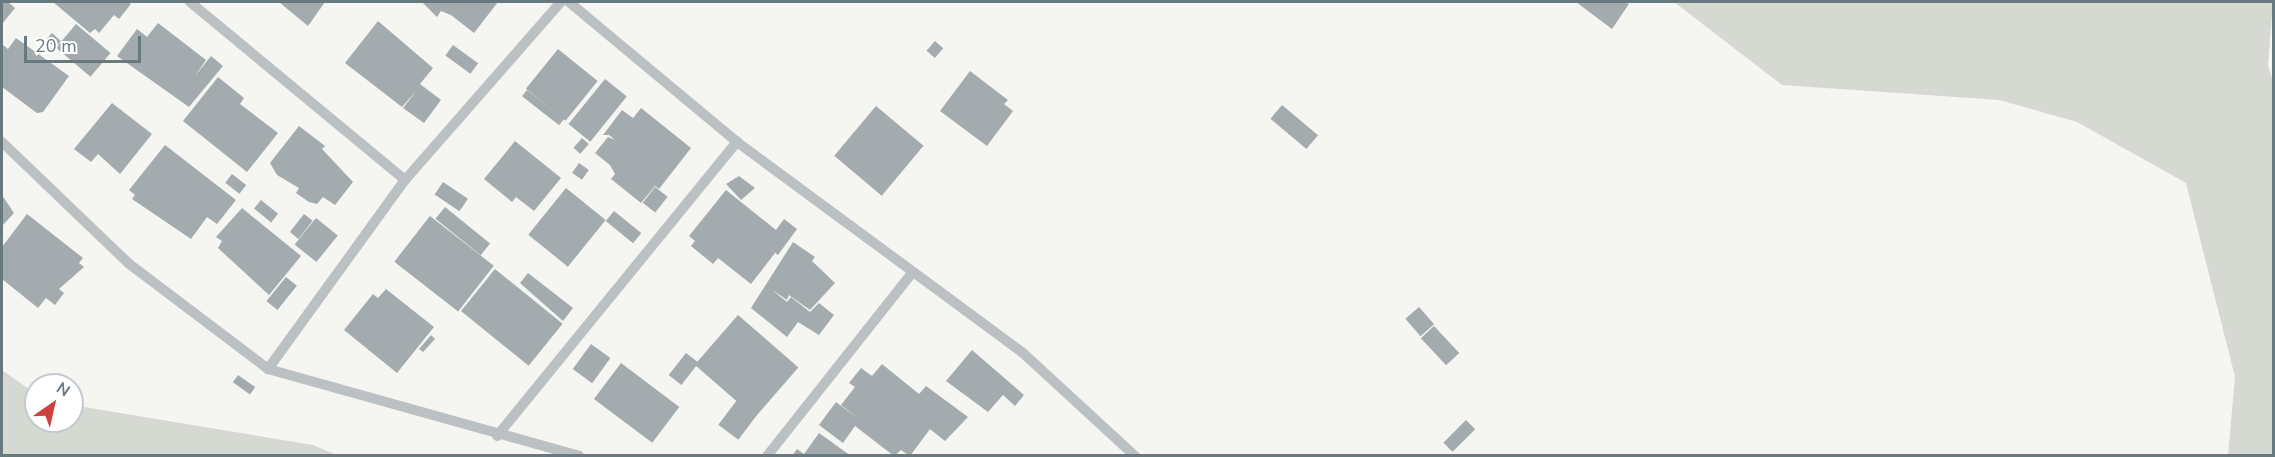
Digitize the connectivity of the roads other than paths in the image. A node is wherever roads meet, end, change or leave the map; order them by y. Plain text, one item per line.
1 (190, 2) edge
2 (561, 2) edge
3 (569, 2) edge
4 (2, 142) edge
5 (737, 142) junction
6 (405, 180) junction
7 (912, 273) junction
8 (268, 369) junction
9 (497, 436) junction
10 (579, 456) edge
11 (767, 456) edge
12 (1135, 456) edge

1 - 6 street
2 - 6 street
3 - 5 street
4 - 8 street
5 - 7 street
5 - 9 street
6 - 8 street
7 - 11 street
7 - 12 street
8 - 9 street
9 - 10 street

